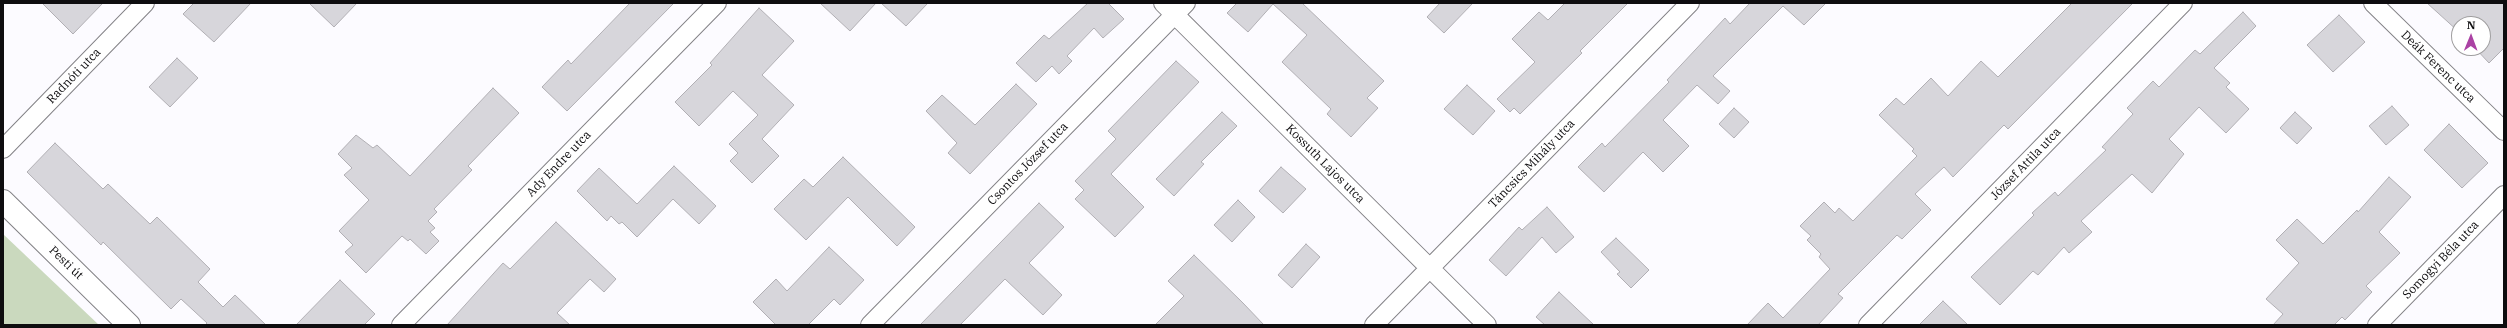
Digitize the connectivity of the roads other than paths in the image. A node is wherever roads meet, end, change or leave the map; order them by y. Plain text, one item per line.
1 (145, 3) edge
2 (717, 3) edge
3 (1690, 3) edge
4 (2183, 3) edge
5 (2373, 3) edge
6 (1174, 7) edge
7 (2504, 131) edge
8 (3, 150) edge
9 (2504, 195) edge
10 (3, 202) edge
11 (1429, 269) junction
12 (129, 325) edge
13 (401, 325) edge
14 (870, 325) edge
15 (1374, 325) edge
16 (1488, 325) edge
17 (1868, 325) edge
18 (2377, 325) edge

1 - 8 street, Radnóti utca
2 - 13 street, Ady Endre utca
3 - 11 street, Táncsics Mihály utca
4 - 17 street, József Attila utca
5 - 7 street, Deák Ferenc utca
6 - 11 street, Kossuth Lajos utca
6 - 14 street, Csontos József utca
9 - 18 street, Somogyi Béla utca
10 - 12 street, Pesti út
11 - 15 street, Táncsics Mihály utca
11 - 16 street, Kossuth Lajos utca

